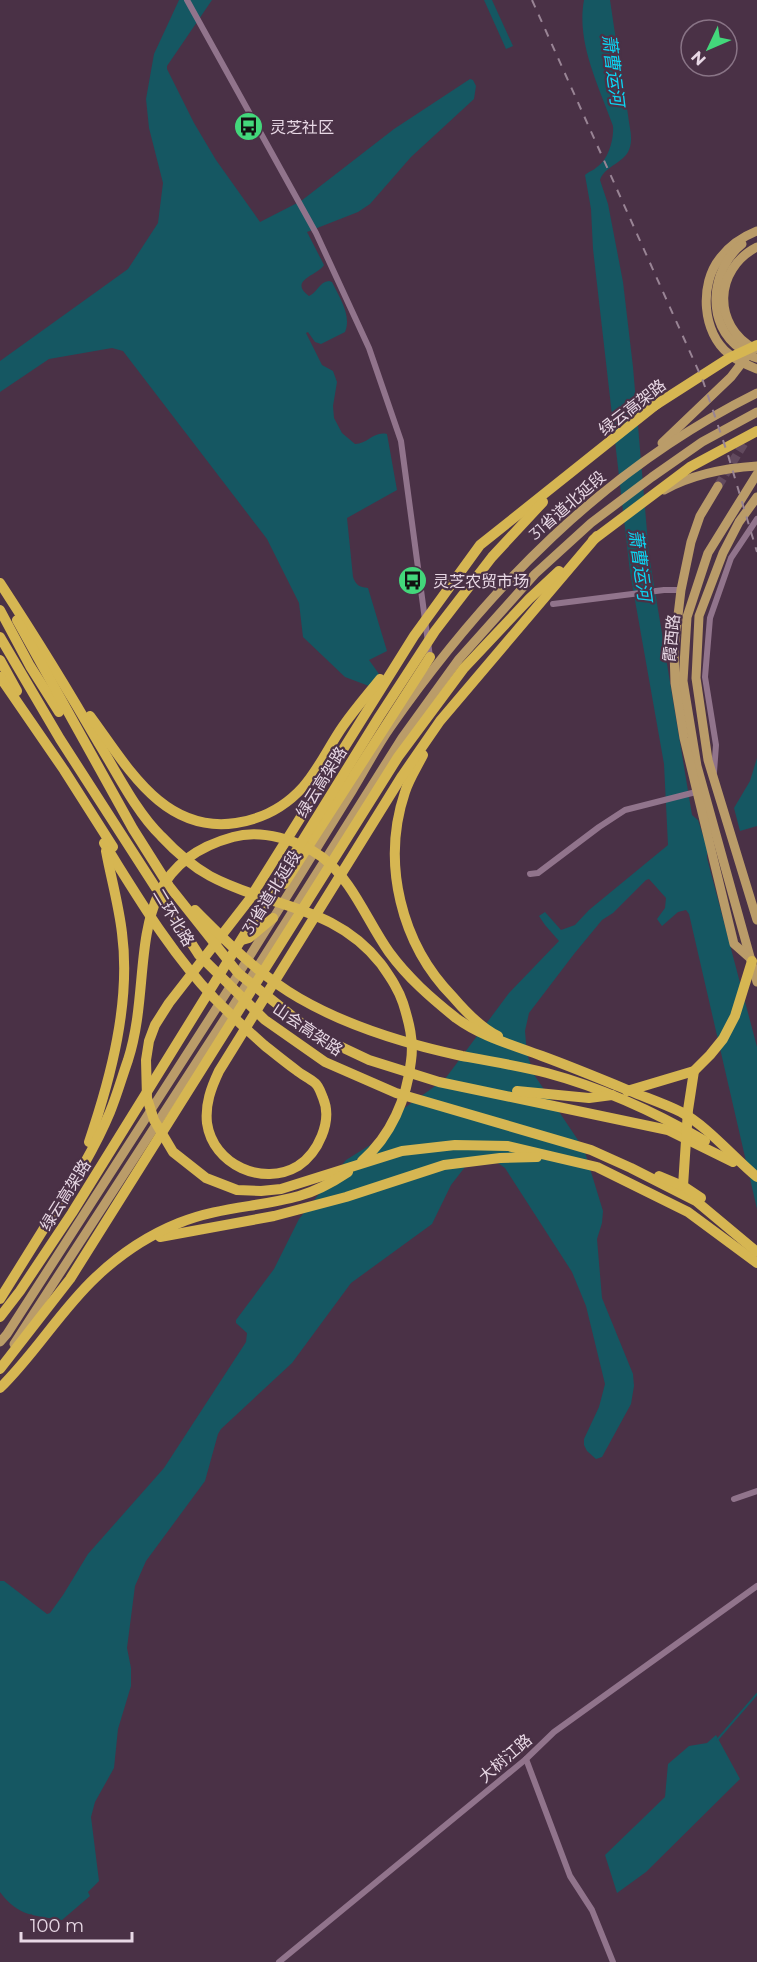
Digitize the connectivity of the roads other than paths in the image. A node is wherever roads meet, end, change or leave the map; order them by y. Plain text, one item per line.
1 (187, 0) edge
2 (757, 234) edge
3 (757, 247) edge
4 (757, 344) edge
5 (757, 350) edge
6 (757, 358) edge
7 (757, 369) edge
8 (757, 393) edge
9 (658, 403) junction
10 (757, 412) edge
11 (757, 422) edge
12 (757, 431) edge
13 (746, 440) tunnel mouth
14 (643, 461) junction
15 (757, 466) edge
16 (757, 474) edge
17 (717, 486) tunnel mouth
18 (757, 497) edge
19 (757, 519) edge
20 (597, 536) junction
21 (0, 584) edge
22 (0, 589) edge
23 (681, 590) junction
24 (553, 604) dead end
25 (0, 609) edge
26 (414, 636) junction
27 (478, 636) junction
28 (0, 637) edge
29 (430, 657) joint
30 (0, 660) edge
31 (54, 667) junction
32 (0, 677) edge
33 (440, 721) junction
34 (713, 778) junction
35 (696, 790) junction
36 (104, 843) junction
37 (530, 874) dead end
38 (273, 918) junction
39 (757, 920) edge
40 (209, 937) junction
41 (249, 938) junction
42 (752, 961) junction
43 (238, 973) junction
44 (248, 982) junction
45 (757, 982) edge
46 (222, 998) junction
47 (233, 1006) junction
48 (545, 1057) junction
49 (697, 1068) junction
50 (439, 1082) junction
51 (732, 1155) junction
52 (597, 1167) junction
53 (757, 1176) edge
54 (683, 1186) junction
55 (45, 1228) junction
56 (145, 1240) junction
57 (757, 1243) edge
58 (757, 1252) edge
59 (757, 1263) edge
60 (0, 1299) edge
61 (0, 1317) edge
62 (0, 1342) edge
63 (0, 1363) edge
64 (0, 1388) edge
65 (757, 1491) edge
66 (734, 1499) dead end
67 (757, 1586) edge
68 (526, 1759) junction
69 (279, 1962) edge
70 (613, 1962) edge

1 - 29 street
2 - 6 main road
2 - 7 main road
3 - 5 main road
4 - 9 highway, 绿云高架路
4 - 14 main road
8 - 14 main road, 31省道北延段
9 - 26 highway
9 - 61 highway, 绿云高架路
10 - 27 main road
11 - 13 main road
12 - 20 highway
14 - 38 main road, 31省道北延段
15 - 27 main road
16 - 35 main road, 霞西路
17 - 23 main road
18 - 34 main road, 霞西路
19 - 34 street
20 - 33 highway
20 - 63 highway
21 - 31 highway
22 - 40 highway
23 - 24 street
23 - 35 main road
25 - 51 highway, 山会高架路
26 - 31 highway
26 - 52 highway
27 - 44 main road
28 - 58 highway, 山会高架路
29 - 41 highway
30 - 36 highway
31 - 56 highway
32 - 46 highway, 二环北路
33 - 36 highway
33 - 48 highway
34 - 39 main road, 霞西路
35 - 37 street
35 - 42 main road
36 - 55 highway
38 - 41 highway
38 - 43 main road, 31省道北延段
40 - 41 highway
40 - 43 highway
42 - 45 main road
42 - 49 highway
43 - 44 highway
43 - 46 main road, 31省道北延段
44 - 47 main road
44 - 50 highway
46 - 47 highway, 二环北路
46 - 62 main road, 31省道北延段
47 - 54 highway, 二环北路
47 - 63 main road
48 - 51 highway
48 - 55 highway
49 - 50 highway
49 - 54 highway
50 - 53 highway
51 - 53 highway
52 - 56 highway
52 - 59 highway
54 - 57 highway, 二环北路
55 - 60 highway
56 - 64 highway
65 - 66 street
67 - 68 street, 大树江路
68 - 69 street, 大树江路
68 - 70 street

